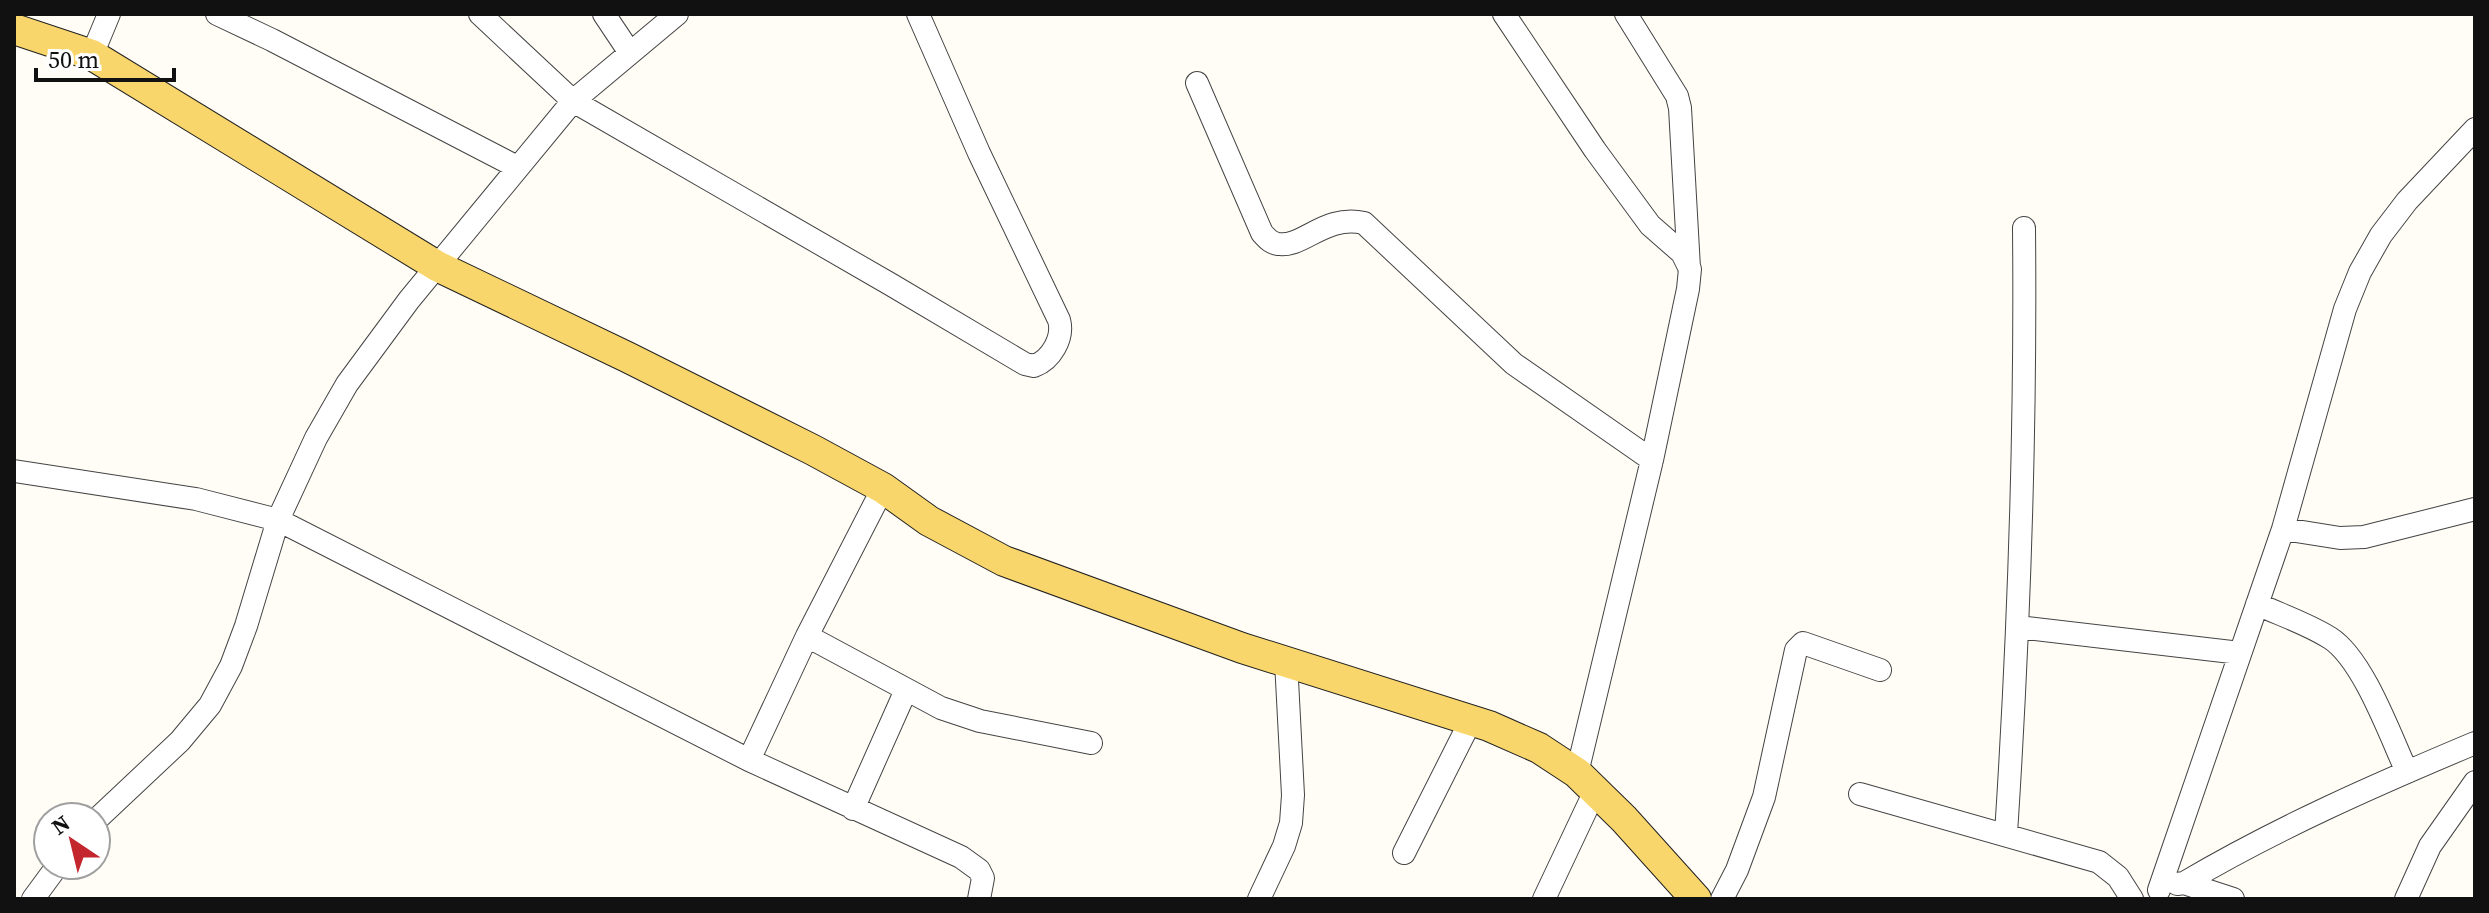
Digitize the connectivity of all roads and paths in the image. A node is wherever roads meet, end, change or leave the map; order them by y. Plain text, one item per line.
1 (109, 14) edge
2 (217, 14) edge
3 (480, 14) edge
4 (604, 14) edge
5 (677, 14) edge
6 (918, 14) edge
7 (1626, 14) edge
8 (1508, 17) edge
9 (14, 31) edge
10 (630, 53) junction
11 (92, 55) junction
12 (1197, 83) dead end
13 (573, 101) junction
14 (2475, 129) edge
15 (517, 167) junction
16 (2024, 228) dead end
17 (437, 266) junction
18 (1690, 269) junction
19 (1652, 460) junction
20 (14, 471) edge
21 (883, 488) junction
22 (2475, 509) edge
23 (278, 520) junction
24 (2283, 529) junction
25 (2257, 604) junction
26 (2018, 627) junction
27 (807, 636) junction
28 (2240, 653) junction
29 (1286, 661) junction
30 (1880, 670) dead end
31 (906, 690) junction
32 (1471, 720) junction
33 (1091, 743) dead end
34 (2475, 743) edge
35 (749, 760) junction
36 (2407, 772) junction
37 (1586, 782) junction
38 (2475, 782) edge
39 (1860, 794) dead end
40 (112, 805) edge
41 (853, 809) junction
42 (2006, 834) junction
43 (1404, 853) dead end
44 (46, 881) edge
45 (2184, 883) junction
46 (2149, 895) edge
47 (33, 899) edge
48 (979, 899) edge
49 (1259, 899) edge
50 (1544, 899) edge
51 (1696, 899) edge
52 (1722, 899) edge
53 (2132, 899) edge
54 (2233, 899) edge
55 (2406, 899) edge

1 - 11 street
2 - 15 street
3 - 13 street
4 - 10 street
5 - 10 street
6 - 13 street
7 - 18 street
8 - 18 street
9 - 11 main road
10 - 13 street
11 - 17 main road
12 - 19 street
13 - 15 street
14 - 24 street
15 - 17 street
16 - 26 street
17 - 21 main road
17 - 23 street
18 - 19 street
19 - 37 street
20 - 23 street
21 - 27 street
21 - 29 main road
22 - 24 street
23 - 35 street
23 - 40 street
24 - 25 street
25 - 28 street
25 - 36 street
26 - 28 street
26 - 42 street
27 - 31 street
27 - 35 street
28 - 46 street
29 - 32 main road
29 - 49 street
30 - 52 street
31 - 33 street
31 - 41 street
32 - 37 main road
32 - 43 street
34 - 36 street
35 - 41 street
36 - 45 street
37 - 50 street
37 - 51 main road
38 - 55 street
39 - 42 street
41 - 48 street
42 - 53 street
44 - 47 street
45 - 46 street
45 - 54 street

